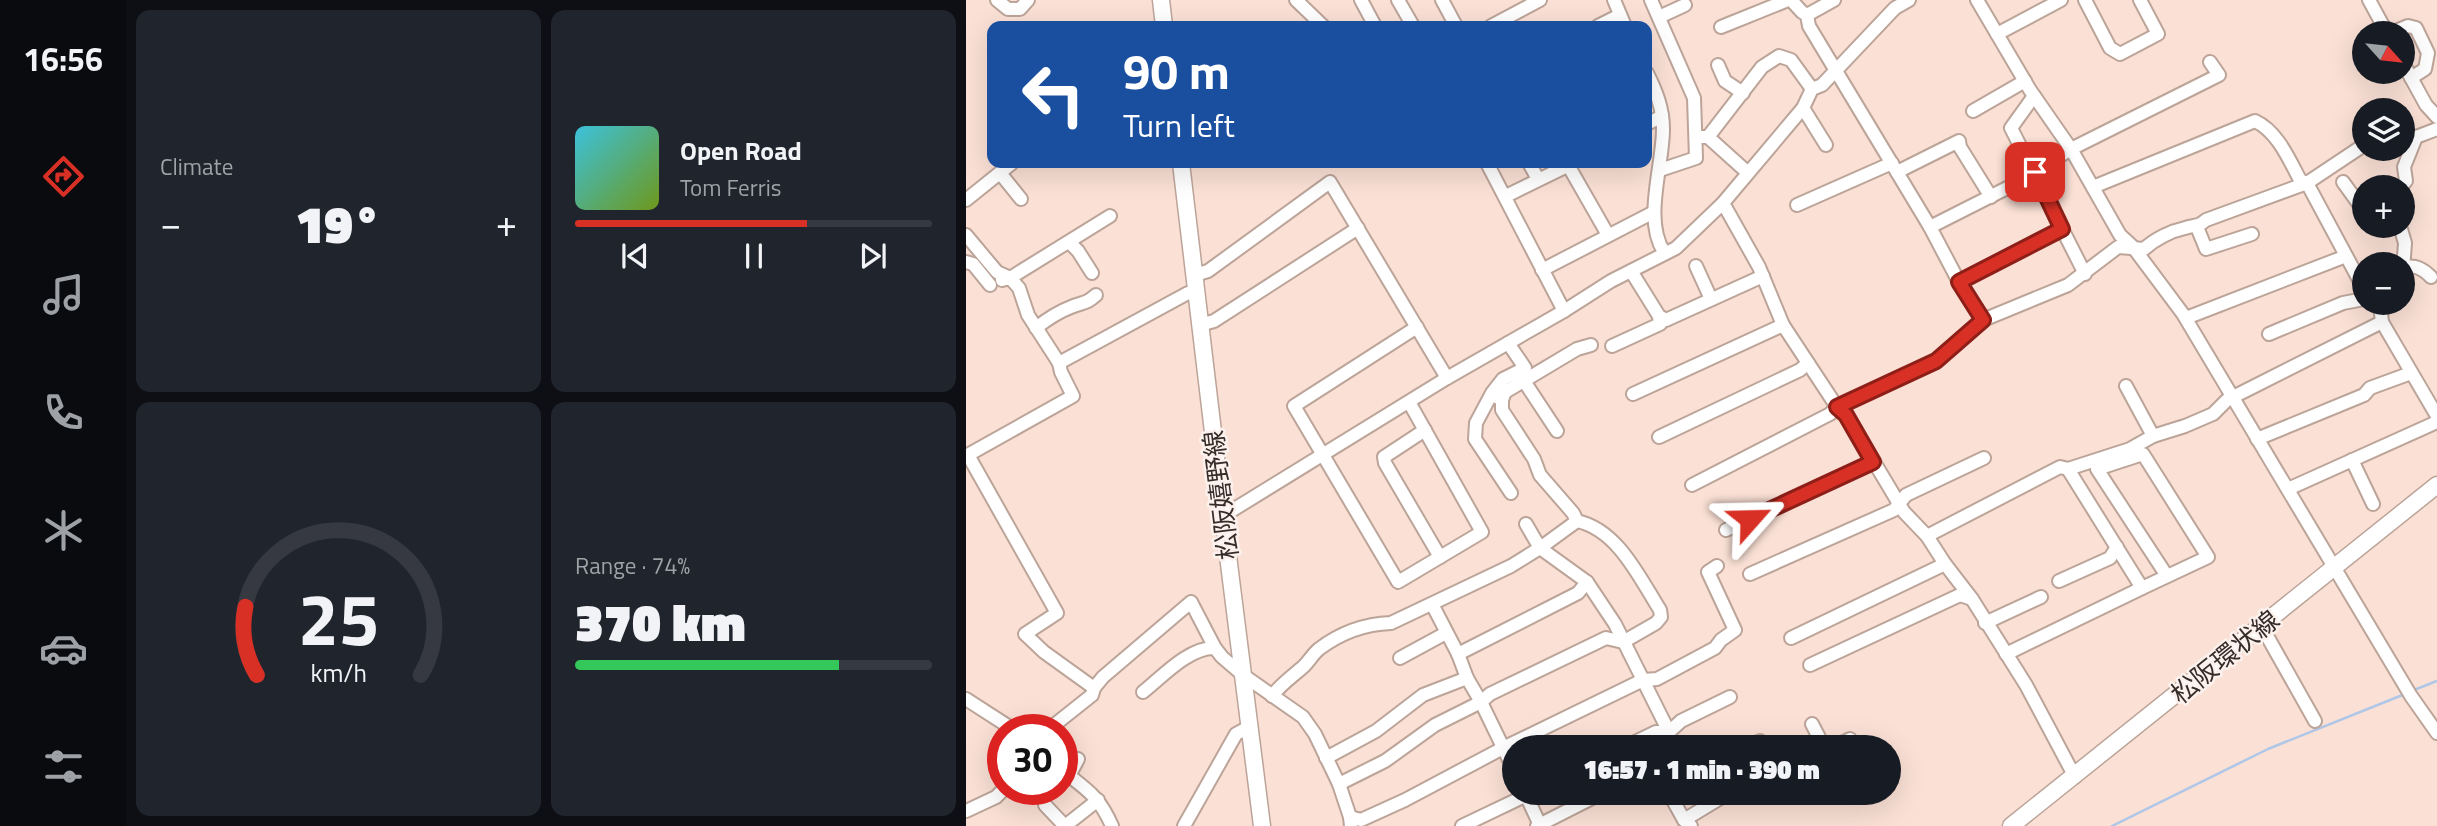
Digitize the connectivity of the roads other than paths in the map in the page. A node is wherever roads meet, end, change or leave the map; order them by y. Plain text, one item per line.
1 (997, 0) edge
2 (1028, 0) edge
3 (1161, 0) edge
4 (1296, 0) edge
5 (1361, 0) edge
6 (1398, 0) edge
7 (1442, 0) edge
8 (1541, 0) edge
9 (1614, 0) edge
10 (1651, 0) edge
11 (1790, 0) edge
12 (1834, 0) edge
13 (1909, 0) edge
14 (1977, 0) edge
15 (2061, 0) edge
16 (2085, 0) edge
17 (2140, 0) edge
18 (2369, 0) edge
19 (1685, 5) dead end
20 (1807, 15) junction
21 (1659, 17) junction
22 (1623, 20) edge
23 (1163, 21) edge
24 (1318, 21) edge
25 (1373, 21) edge
26 (1410, 21) edge
27 (1453, 21) edge
28 (1501, 21) edge
29 (2382, 21) edge
30 (1721, 27) dead end
31 (2415, 28) edge
32 (1997, 34) junction
33 (2210, 62) dead end
34 (1718, 65) dead end
35 (1835, 69) junction
36 (2415, 75) edge
37 (2025, 81) junction
38 (1652, 83) edge
39 (2414, 84) edge
40 (1812, 89) junction
41 (1743, 93) junction
42 (2034, 96) junction
43 (1803, 108) junction
44 (1973, 111) dead end
45 (1662, 116) junction
46 (2437, 117) edge
47 (1652, 121) edge
48 (2437, 129) edge
49 (1702, 137) junction
50 (2416, 137) joint
51 (1826, 145) dead end
52 (2071, 149) junction
53 (2352, 153) edge
54 (1006, 168) edge
55 (1182, 168) edge
56 (1490, 168) edge
57 (1532, 168) edge
58 (1562, 168) edge
59 (1573, 168) edge
60 (1895, 168) junction
61 (1660, 170) junction
62 (1747, 172) junction
63 (2035, 172) junction
64 (1000, 173) junction
65 (2405, 175) edge
66 (1538, 179) junction
67 (2343, 182) dead end
68 (2307, 183) junction
69 (2093, 187) junction
70 (2352, 194) edge
71 (1506, 196) junction
72 (1991, 197) junction
73 (1021, 199) dead end
74 (966, 200) edge
75 (1723, 203) junction
76 (1797, 205) dead end
77 (1654, 212) junction
78 (1110, 216) dead end
79 (1930, 227) junction
80 (2197, 227) junction
81 (1358, 228) junction
82 (2062, 229) junction
83 (2252, 234) dead end
84 (966, 235) edge
85 (1608, 235) junction
86 (1070, 243) junction
87 (2133, 247) junction
88 (1664, 252) junction
89 (2341, 258) dead end
90 (966, 262) edge
91 (1696, 266) dead end
92 (2352, 267) edge
93 (2415, 267) edge
94 (1542, 270) junction
95 (1631, 271) junction
96 (1091, 273) dead end
97 (2085, 274) junction
98 (1195, 275) junction
99 (1763, 276) junction
100 (2431, 277) dead end
101 (999, 281) junction
102 (1959, 282) junction
103 (1188, 293) dead end
104 (1096, 295) dead end
105 (1711, 299) junction
106 (2352, 301) edge
107 (1564, 311) junction
108 (2381, 315) edge
109 (1659, 316) junction
110 (2186, 318) junction
111 (1983, 320) junction
112 (2382, 322) junction
113 (1200, 325) junction
114 (1783, 325) junction
115 (1417, 327) junction
116 (1036, 328) junction
117 (2269, 334) dead end
118 (1508, 343) junction
119 (1591, 345) dead end
120 (1612, 346) dead end
121 (1059, 363) junction
122 (1808, 363) junction
123 (2411, 373) junction
124 (1447, 378) junction
125 (1524, 381) junction
126 (2126, 386) dead end
127 (1633, 394) dead end
128 (1497, 397) junction
129 (2235, 398) junction
130 (1409, 402) junction
131 (1837, 407) junction
132 (2437, 416) edge
133 (2437, 422) edge
134 (1425, 430) junction
135 (1557, 431) dead end
136 (2153, 436) junction
137 (1660, 437) dead end
138 (2258, 439) junction
139 (1323, 453) junction
140 (967, 456) edge
141 (1984, 458) dead end
142 (2352, 460) junction
143 (1873, 462) junction
144 (2068, 469) junction
145 (1692, 485) dead end
146 (2437, 485) edge
147 (2288, 489) junction
148 (1511, 493) dead end
149 (1899, 504) junction
150 (2373, 504) dead end
151 (1223, 516) junction
152 (1577, 521) junction
153 (1526, 524) dead end
154 (1726, 530) dead end
155 (1927, 536) junction
156 (2117, 547) junction
157 (1540, 548) junction
158 (1440, 556) junction
159 (1945, 564) junction
160 (1717, 566) dead end
161 (2334, 568) junction
162 (1750, 574) dead end
163 (2167, 576) junction
164 (2059, 581) dead end
165 (1587, 582) junction
166 (2142, 588) junction
167 (2041, 597) dead end
168 (1972, 599) junction
169 (1432, 604) junction
170 (1986, 623) junction
171 (2262, 627) junction
172 (1446, 633) junction
173 (1791, 638) dead end
174 (1623, 642) junction
175 (1215, 648) junction
176 (1458, 654) junction
177 (2006, 654) junction
178 (1400, 658) dead end
179 (1810, 665) dead end
180 (1243, 675) junction
181 (1467, 678) junction
182 (1643, 680) junction
183 (1094, 688) junction
184 (1143, 692) dead end
185 (1272, 696) junction
186 (1730, 697) dead end
187 (966, 699) edge
188 (1481, 702) junction
189 (989, 714) edge
190 (1075, 714) edge
191 (2315, 722) dead end
192 (1812, 724) dead end
193 (1249, 727) junction
194 (1669, 732) junction
195 (2437, 733) edge
196 (1530, 735) edge
197 (1650, 735) edge
198 (1669, 735) edge
199 (1818, 735) edge
200 (1502, 746) edge
201 (1502, 749) edge
202 (1326, 758) junction
203 (2075, 776) junction
204 (1078, 783) edge
205 (1339, 784) junction
206 (1098, 800) junction
207 (987, 801) edge
208 (1045, 805) dead end
209 (1505, 805) edge
210 (1531, 805) edge
211 (1578, 805) edge
212 (1676, 805) edge
213 (1708, 805) edge
214 (966, 811) edge
215 (1351, 821) edge
216 (1687, 823) edge
217 (1539, 825) edge
218 (1065, 826) edge
219 (1112, 826) edge
220 (1184, 826) edge
221 (1262, 826) edge
222 (1462, 826) edge
223 (2011, 826) edge

1 - 2 street
3 - 23 main road
4 - 24 street
5 - 25 street
6 - 26 street
7 - 27 street
8 - 28 street
9 - 22 street
10 - 21 street
11 - 20 street
11 - 30 street
12 - 20 street
13 - 35 street
14 - 32 street
15 - 32 street
16 - 17 street
18 - 29 street
19 - 21 street
20 - 35 street
21 - 49 street
31 - 36 street
32 - 37 street
33 - 52 street
34 - 41 street
35 - 40 street
35 - 60 street
37 - 42 street
37 - 44 street
38 - 45 street
39 - 46 street
40 - 41 street
40 - 43 street
41 - 49 street
42 - 52 street
42 - 63 street
43 - 51 street
43 - 62 street
45 - 47 street
45 - 61 street
48 - 50 street
49 - 61 street
49 - 62 street
50 - 65 street
52 - 63 street
52 - 69 street
53 - 68 street
54 - 64 street
55 - 98 main road, 松阪嬉野線
56 - 71 street
57 - 66 street
58 - 66 street
59 - 85 street
60 - 72 street
60 - 76 street
60 - 79 street
61 - 77 street
62 - 75 street
63 - 72 street
63 - 82 street
64 - 73 street
64 - 74 street
66 - 71 street
67 - 70 street
68 - 69 street
68 - 80 street
68 - 92 street
69 - 87 street
71 - 94 street
72 - 79 street
75 - 88 street
75 - 99 street
77 - 85 street
77 - 88 street
78 - 86 street
79 - 102 street
80 - 83 street
80 - 87 street
81 - 98 street
81 - 113 street
81 - 115 street
82 - 97 street
82 - 102 street
84 - 101 street
85 - 94 street
86 - 96 street
86 - 101 street
87 - 97 street
87 - 110 street
88 - 95 street
89 - 110 street
90 - 101 street
91 - 105 street
93 - 100 street
94 - 107 street
95 - 107 street
95 - 109 street
97 - 111 street
98 - 113 main road, 松阪嬉野線
99 - 105 street
99 - 114 street
101 - 116 street
102 - 111 street
103 - 121 street
104 - 116 street
105 - 109 street
106 - 117 street
107 - 118 street
108 - 112 street
109 - 120 street
110 - 129 street
111 - 131 street
112 - 123 street
112 - 129 street
113 - 151 main road, 松阪嬉野線
114 - 122 street
114 - 127 street
115 - 124 street
115 - 139 street
116 - 121 street
118 - 124 street
118 - 128 street
119 - 125 street
121 - 140 street
122 - 131 street
122 - 137 street
123 - 132 street
123 - 138 street
124 - 130 street
125 - 128 street
125 - 135 street
126 - 136 street
128 - 148 street
128 - 152 street
129 - 136 street
129 - 138 street
130 - 134 street
130 - 139 street
131 - 143 street
131 - 145 street
133 - 142 street
134 - 158 street
134 - 158 street
136 - 144 street
138 - 147 street
139 - 151 street
139 - 158 street
140 - 183 street
141 - 149 street
142 - 147 street
142 - 150 street
143 - 149 street
143 - 154 street
144 - 155 street
144 - 156 street
146 - 161 main road, 松阪環状線
147 - 161 street
149 - 155 street
149 - 162 street
151 - 180 main road, 松阪嬉野線
152 - 157 street
152 - 174 street
153 - 157 street
155 - 159 street
156 - 164 street
156 - 166 street
157 - 165 street
157 - 169 street
159 - 168 street
159 - 173 street
160 - 182 street
161 - 171 main road, 松阪環状線
161 - 195 street
163 - 163 street
163 - 166 street
165 - 174 street
165 - 176 street
166 - 177 street
167 - 170 street
168 - 170 street
168 - 179 street
169 - 172 street
169 - 185 street
170 - 177 street
171 - 191 street
171 - 203 main road, 松阪環状線
172 - 176 street
172 - 178 street
174 - 182 street
174 - 188 street
175 - 180 street
175 - 183 street
175 - 184 street
176 - 181 street
177 - 203 street
180 - 185 street
180 - 193 main road, 松阪嬉野線
181 - 188 street
181 - 202 street
182 - 194 street
182 - 196 street
183 - 190 street
185 - 202 street
186 - 194 street
187 - 189 street
188 - 200 street
188 - 205 street
192 - 199 street
193 - 220 street
193 - 221 main road, 松阪嬉野線
194 - 197 street
194 - 198 street
201 - 215 street
202 - 205 street
203 - 223 main road, 松阪環状線
204 - 206 street
205 - 215 street
206 - 218 street
206 - 219 street
207 - 214 street
208 - 218 street
209 - 222 street
210 - 217 street
211 - 217 street
212 - 216 street
213 - 216 street

